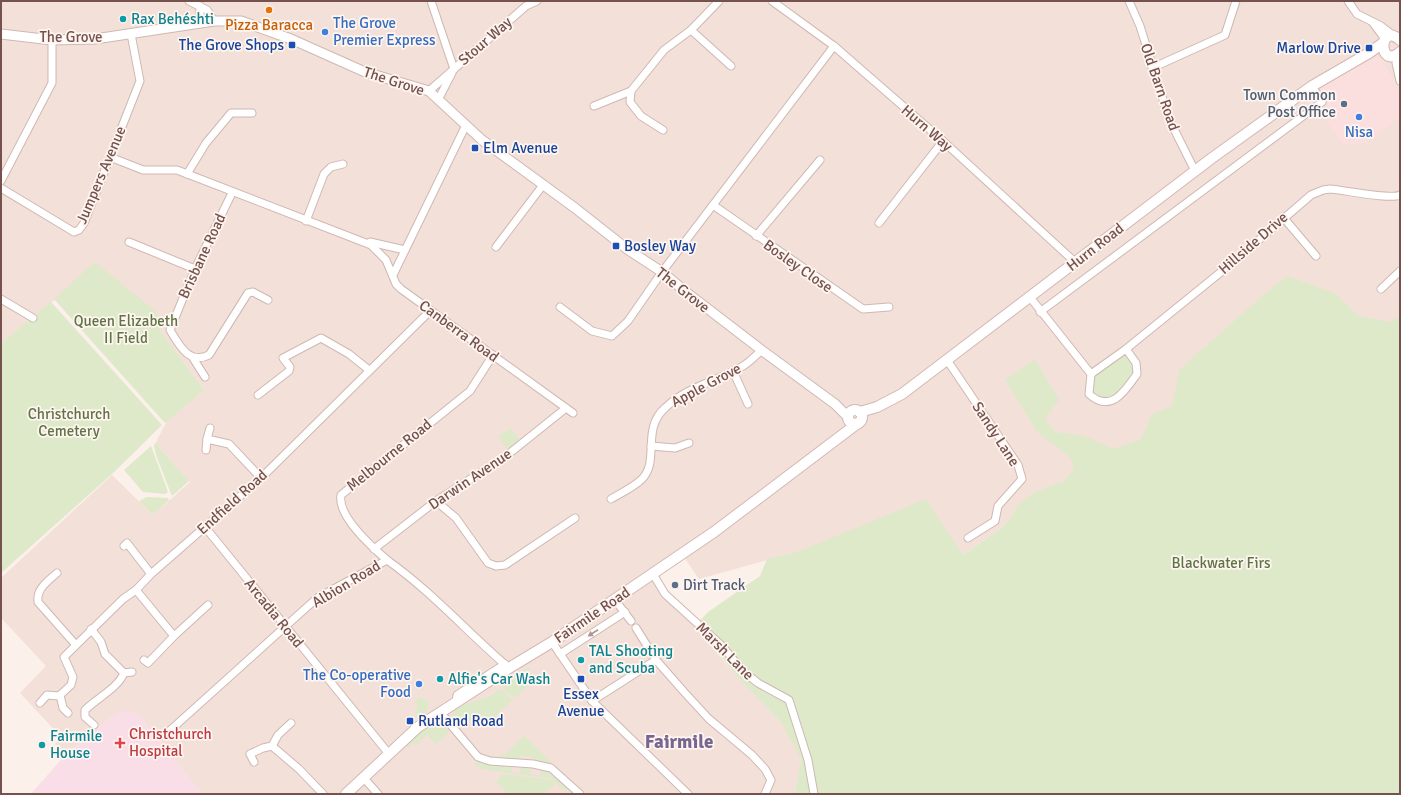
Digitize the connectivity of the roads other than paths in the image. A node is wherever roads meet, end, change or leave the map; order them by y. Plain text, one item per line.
1 (189, 1) edge
2 (431, 1) edge
3 (538, 1) edge
4 (719, 1) edge
5 (772, 1) edge
6 (1129, 1) edge
7 (1236, 1) edge
8 (1348, 1) edge
9 (200, 6) junction
10 (214, 21) junction
11 (200, 22) junction
12 (691, 30) junction
13 (1, 34) edge
14 (131, 34) junction
15 (52, 40) junction
16 (1393, 45) edge
17 (834, 46) junction
18 (731, 66) dead end
19 (1152, 68) junction
20 (454, 69) junction
21 (1399, 79) edge
22 (1312, 86) junction
23 (429, 91) junction
24 (631, 91) junction
25 (438, 100) junction
26 (594, 106) dead end
27 (252, 113) dead end
28 (466, 125) junction
29 (663, 130) dead end
30 (943, 141) junction
31 (110, 157) junction
32 (820, 160) dead end
33 (343, 164) dead end
34 (1195, 171) junction
35 (187, 174) junction
36 (1, 182) edge
37 (543, 185) junction
38 (1, 188) edge
39 (232, 193) junction
40 (1398, 196) edge
41 (1400, 204) edge
42 (713, 205) junction
43 (1283, 217) junction
44 (306, 221) junction
45 (879, 223) dead end
46 (756, 236) junction
47 (358, 239) junction
48 (129, 242) dead end
49 (496, 247) dead end
50 (405, 250) junction
51 (1316, 256) dead end
52 (1076, 263) junction
53 (195, 269) junction
54 (1400, 271) edge
55 (662, 272) junction
56 (393, 275) junction
57 (1381, 289) dead end
58 (1028, 296) junction
59 (1, 299) edge
60 (268, 300) dead end
61 (560, 307) dead end
62 (890, 307) dead end
63 (430, 311) junction
64 (1040, 312) junction
65 (33, 318) dead end
66 (1126, 349) junction
67 (762, 350) junction
68 (493, 355) junction
69 (193, 358) junction
70 (947, 360) junction
71 (369, 370) junction
72 (733, 371) junction
73 (1091, 374) junction
74 (205, 377) dead end
75 (258, 395) dead end
76 (748, 404) dead end
77 (566, 408) junction
78 (573, 413) dead end
79 (855, 417) junction
80 (210, 428) dead end
81 (207, 439) junction
82 (689, 444) dead end
83 (651, 446) junction
84 (206, 450) dead end
85 (261, 478) junction
86 (611, 499) dead end
87 (436, 500) junction
88 (571, 519) dead end
89 (205, 527) junction
90 (968, 538) dead end
91 (127, 542) dead end
92 (374, 549) junction
93 (387, 560) junction
94 (57, 573) dead end
95 (151, 574) junction
96 (653, 574) junction
97 (136, 590) junction
98 (615, 600) junction
99 (208, 605) dead end
100 (625, 612) junction
101 (631, 621) dead end
102 (286, 626) junction
103 (636, 628) dead end
104 (91, 629) junction
105 (174, 636) junction
106 (552, 642) junction
107 (75, 644) junction
108 (560, 654) junction
109 (144, 660) dead end
110 (656, 660) junction
111 (507, 666) junction
112 (132, 672) dead end
113 (124, 673) junction
114 (60, 695) junction
115 (592, 701) junction
116 (40, 703) dead end
117 (440, 712) junction
118 (68, 713) dead end
119 (291, 723) dead end
120 (94, 725) dead end
121 (166, 734) dead end
122 (272, 746) junction
123 (389, 754) junction
124 (254, 762) dead end
125 (364, 777) junction
126 (323, 794) edge
127 (346, 794) edge
128 (378, 794) edge
129 (580, 794) edge
130 (688, 794) edge
131 (765, 794) edge
132 (814, 794) edge

1 - 9 street
2 - 20 street
3 - 20 street, Stour Way
4 - 12 street
5 - 17 street, Hurn Way
6 - 19 street, Old Barn Road
7 - 19 street
8 - 16 street
9 - 10 street
9 - 11 street
10 - 11 street, The Grove
10 - 23 street, The Grove
11 - 14 street, The Grove
12 - 18 street
12 - 24 street
13 - 15 street, The Grove
14 - 15 street, The Grove
14 - 31 street, Jumpers Avenue
15 - 36 street
16 - 21 street
16 - 22 main road, Hurn Road
17 - 30 street, Hurn Way
17 - 42 street
19 - 34 street, Old Barn Road
20 - 23 street, Stour Way
20 - 25 street, Stour Way
22 - 34 main road, Hurn Road
22 - 64 street, Hurn Road
23 - 25 street, The Grove
24 - 26 street
24 - 29 street
25 - 28 street, The Grove
27 - 35 street
28 - 37 street, The Grove
28 - 50 street
30 - 45 street
30 - 52 street, Hurn Way
31 - 35 street, Canberra Road
31 - 38 street, Jumpers Avenue
32 - 46 street
33 - 44 street
34 - 52 main road, Hurn Road
35 - 39 street, Canberra Road
37 - 49 street
37 - 55 street, The Grove
39 - 44 street, Canberra Road
39 - 53 street, Brisbane Road
40 - 41 street
40 - 43 street, Hillside Drive
42 - 46 street, Bosley Close
42 - 55 street
43 - 51 street
43 - 66 street, Hillside Drive
44 - 47 street, Canberra Road
46 - 62 street, Bosley Close
47 - 50 street, Canberra Road
47 - 56 street, Canberra Road
48 - 53 street
50 - 56 street
52 - 58 main road, Hurn Road
53 - 69 street, Brisbane Road
54 - 57 street
55 - 61 street
55 - 67 street, The Grove
56 - 63 street, Canberra Road
58 - 64 street
58 - 70 main road, Hurn Road
59 - 65 street
60 - 69 street
63 - 68 street, Canberra Road
63 - 71 street, Endfield Road
64 - 73 street
66 - 73 street, Hillside Drive
66 - 73 street
67 - 72 street, Apple Grove
67 - 79 street, The Grove
68 - 77 street, Canberra Road
68 - 92 street, Melbourne Road
69 - 74 street, Brisbane Road
70 - 79 main road, Hurn Road
70 - 90 street, Sandy Lane
71 - 75 street
71 - 85 street, Endfield Road
72 - 76 street
72 - 83 street, Apple Grove
77 - 78 street, Canberra Road
77 - 87 street, Darwin Avenue
79 - 96 main road, Fairmile Road
80 - 81 street
81 - 84 street
81 - 85 street
82 - 83 street
83 - 86 street, Apple Grove
85 - 89 street, Endfield Road
87 - 88 street
87 - 92 street, Darwin Avenue
89 - 95 street, Endfield Road
89 - 102 street, Arcadia Road
91 - 95 street
92 - 93 street, Melbourne Road
93 - 102 street, Albion Road
93 - 111 street, Albion Road
94 - 107 street
95 - 97 street, Endfield Road
96 - 98 main road, Fairmile Road
96 - 132 street, Marsh Lane
97 - 104 street, Endfield Road
97 - 105 street
98 - 100 street
98 - 106 main road, Fairmile Road
99 - 105 street
100 - 101 street
100 -> 108 street, Fairmile Road
102 - 121 street, Albion Road
102 - 123 street, Arcadia Road
103 - 110 street
104 - 107 street, Endfield Road
104 - 113 street
105 - 109 street
106 - 108 street
106 - 111 main road, Fairmile Road
107 - 114 street, Endfield Road
108 - 115 street
110 - 115 street
110 - 131 street
111 - 117 main road, Fairmile Road
112 - 113 street
113 - 120 street
114 - 116 street
114 - 118 street
115 - 130 street
117 - 123 main road, Fairmile Road
117 - 129 street
119 - 122 street
122 - 124 street
122 - 126 street
123 - 125 main road, Fairmile Road
125 - 127 main road, Fairmile Road
125 - 128 street

